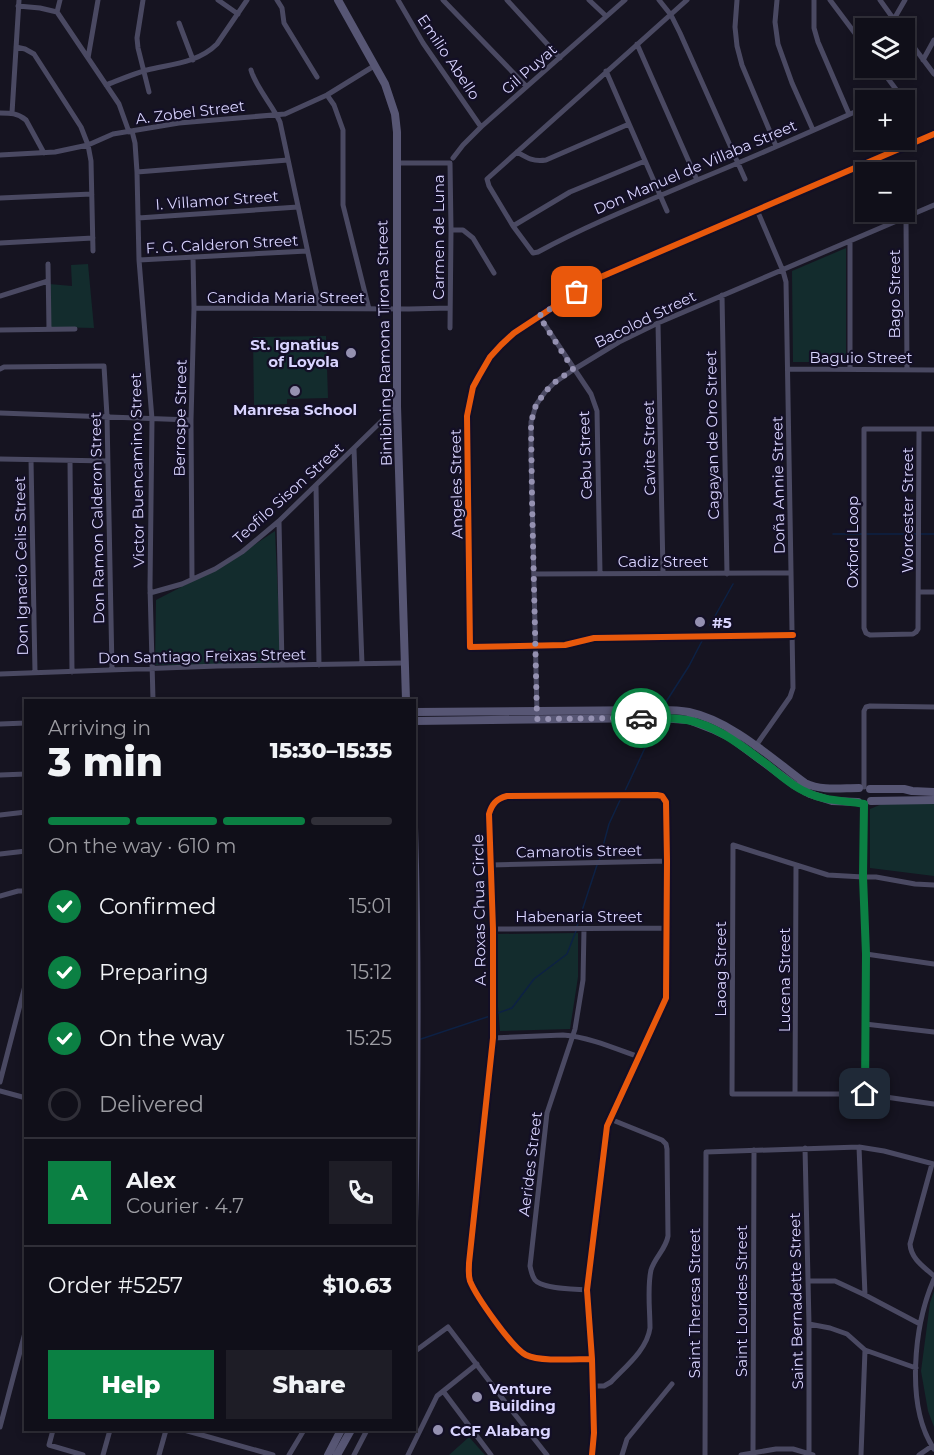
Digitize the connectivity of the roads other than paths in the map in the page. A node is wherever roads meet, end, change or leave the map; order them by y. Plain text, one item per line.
1 (60, 0) edge
2 (98, 0) edge
3 (143, 0) edge
4 (218, 0) edge
5 (247, 0) edge
6 (277, 0) edge
7 (338, 0) edge
8 (398, 0) edge
9 (443, 0) edge
10 (507, 0) edge
11 (589, 0) edge
12 (624, 0) edge
13 (659, 0) edge
14 (687, 0) edge
15 (737, 0) edge
16 (777, 0) edge
17 (814, 0) edge
18 (830, 0) edge
19 (880, 0) edge
20 (905, 0) edge
21 (19, 3) edge
22 (57, 12) junction
23 (238, 14) junction
24 (671, 15) junction
25 (606, 16) junction
26 (893, 18) edge
27 (895, 18) edge
28 (179, 23) dead end
29 (855, 33) edge
30 (934, 40) edge
31 (638, 45) junction
32 (16, 47) junction
33 (915, 49) edge
34 (88, 58) junction
35 (560, 58) junction
36 (193, 60) junction
37 (923, 60) junction
38 (374, 66) junction
39 (251, 70) dead end
40 (144, 71) junction
41 (606, 71) junction
42 (934, 74) edge
43 (317, 77) dead end
44 (106, 85) junction
45 (526, 86) junction
46 (149, 92) dead end
47 (327, 95) junction
48 (855, 112) edge
49 (0, 113) edge
50 (12, 113) junction
51 (849, 114) junction
52 (277, 115) junction
53 (629, 124) junction
54 (481, 127) junction
55 (813, 130) junction
56 (130, 132) junction
57 (934, 134) edge
58 (88, 145) junction
59 (776, 146) junction
60 (517, 152) junction
61 (44, 153) junction
62 (0, 155) edge
63 (453, 158) dead end
64 (288, 160) junction
65 (645, 161) junction
66 (738, 162) junction
67 (396, 163) junction
68 (137, 172) junction
69 (745, 179) dead end
70 (697, 180) junction
71 (92, 194) junction
72 (660, 195) junction
73 (0, 198) edge
74 (934, 205) edge
75 (298, 207) junction
76 (757, 210) junction
77 (667, 211) dead end
78 (915, 213) edge
79 (138, 218) junction
80 (895, 222) edge
81 (906, 222) edge
82 (513, 226) junction
83 (451, 230) junction
84 (93, 238) junction
85 (850, 242) junction
86 (0, 243) edge
87 (93, 251) dead end
88 (308, 251) junction
89 (193, 257) junction
90 (139, 260) junction
91 (48, 264) dead end
92 (783, 271) junction
93 (494, 273) dead end
94 (48, 281) junction
95 (0, 296) edge
96 (722, 296) junction
97 (194, 308) junction
98 (450, 308) junction
99 (320, 309) junction
100 (369, 309) junction
101 (397, 309) junction
102 (539, 316) junction
103 (658, 323) junction
104 (450, 328) dead end
105 (49, 329) junction
106 (75, 329) dead end
107 (0, 330) edge
108 (0, 369) edge
109 (573, 369) junction
110 (788, 369) junction
111 (850, 369) junction
112 (907, 370) junction
113 (934, 370) edge
114 (397, 406) junction
115 (0, 413) edge
116 (107, 416) junction
117 (152, 419) junction
118 (191, 420) junction
119 (919, 429) junction
120 (934, 429) edge
121 (354, 449) junction
122 (0, 459) edge
123 (31, 460) junction
124 (70, 460) junction
125 (108, 461) junction
126 (316, 485) junction
127 (279, 521) junction
128 (600, 573) junction
129 (663, 573) junction
130 (791, 573) junction
131 (534, 574) junction
132 (727, 574) junction
133 (192, 579) junction
134 (919, 591) junction
135 (934, 591) edge
136 (150, 593) junction
137 (793, 635) junction
138 (535, 646) junction
139 (405, 663) junction
140 (362, 664) junction
141 (282, 665) junction
142 (319, 665) junction
143 (153, 669) junction
144 (112, 670) junction
145 (35, 672) junction
146 (72, 672) junction
147 (0, 674) edge
148 (153, 699) edge
149 (406, 699) edge
150 (934, 707) edge
151 (537, 715) junction
152 (416, 716) edge
153 (24, 723) edge
154 (0, 724) edge
155 (753, 750) junction
156 (24, 774) edge
157 (0, 775) edge
158 (864, 788) junction
159 (934, 792) edge
160 (821, 793) junction
161 (912, 796) junction
162 (934, 800) edge
163 (864, 802) junction
164 (24, 812) edge
165 (0, 815) edge
166 (24, 851) edge
167 (0, 854) edge
168 (667, 861) junction
169 (490, 865) junction
170 (796, 866) junction
171 (863, 877) junction
172 (934, 885) edge
173 (24, 891) edge
174 (0, 896) edge
175 (666, 928) junction
176 (493, 929) junction
177 (579, 929) junction
178 (866, 954) junction
179 (934, 964) edge
180 (24, 990) edge
181 (865, 1024) junction
182 (934, 1032) edge
183 (573, 1036) junction
184 (493, 1038) junction
185 (639, 1057) junction
186 (0, 1082) edge
187 (0, 1091) edge
188 (795, 1094) junction
189 (865, 1094) junction
190 (24, 1097) edge
191 (934, 1104) edge
192 (610, 1119) junction
193 (859, 1147) junction
194 (805, 1148) junction
195 (754, 1150) junction
196 (933, 1164) edge
197 (934, 1278) edge
198 (809, 1281) junction
199 (587, 1290) junction
200 (865, 1295) junction
201 (809, 1324) junction
202 (920, 1324) junction
203 (24, 1337) edge
204 (865, 1350) junction
205 (416, 1351) edge
206 (592, 1359) junction
207 (477, 1364) junction
208 (916, 1368) junction
209 (672, 1384) dead end
210 (592, 1386) junction
211 (442, 1391) junction
212 (0, 1427) edge
213 (53, 1431) edge
214 (110, 1431) edge
215 (166, 1431) edge
216 (188, 1431) edge
217 (303, 1431) edge
218 (341, 1431) edge
219 (350, 1431) edge
220 (366, 1431) edge
221 (933, 1447) edge
222 (334, 1453) edge
223 (753, 1453) junction
224 (811, 1454) edge
225 (83, 1455) edge
226 (103, 1455) edge
227 (159, 1455) edge
228 (273, 1455) edge
229 (289, 1455) edge
230 (354, 1455) edge
231 (408, 1455) edge
232 (490, 1455) edge
233 (547, 1455) edge
234 (592, 1455) edge
235 (622, 1455) edge
236 (705, 1455) edge
237 (741, 1455) edge
238 (861, 1455) edge
239 (919, 1455) edge

1 - 22 street
2 - 34 street
3 - 40 street
4 - 23 street
5 - 23 street
6 - 43 street
7 - 38 street, Binibining Ramona Tirona Street
8 - 54 street, Emilio Abello
9 - 45 street
10 - 35 street
11 - 25 street
12 - 25 street, Gil Puyat
13 - 24 street
14 - 24 street
15 - 59 street
16 - 55 street
17 - 51 street
18 - 29 street
19 - 26 street
20 - 27 street
21 - 22 street
21 - 32 street
22 - 34 street, Victor Buencamino Street
23 - 36 street
24 - 31 street
24 - 66 street
25 - 35 street, Gil Puyat
28 - 36 street
30 - 37 street
31 - 41 street
31 - 70 street
32 - 50 street
32 - 58 street
33 - 37 street
34 - 44 street, Victor Buencamino Street
35 - 45 street, Gil Puyat
36 - 40 street
37 - 42 street
38 - 47 street, A. Zobel Street
38 - 67 street, Binibining Ramona Tirona Street
39 - 52 street
40 - 44 street
40 - 46 street
41 - 53 street
41 - 60 street
44 - 56 street, Victor Buencamino Street
45 - 54 street, Gil Puyat
47 - 52 street, A. Zobel Street
47 - 100 street
48 - 51 street, Don Manuel de Villaba Street
49 - 50 street
50 - 61 street
51 - 55 street, Don Manuel de Villaba Street
52 - 56 street, A. Zobel Street
52 - 64 street
53 - 60 street
53 - 65 street
54 - 63 street, Gil Puyat
55 - 59 street, Don Manuel de Villaba Street
56 - 58 street, A. Zobel Street
56 - 68 street, Victor Buencamino Street
57 - 76 street, Angeles Street
58 - 61 street, A. Zobel Street
58 - 71 street
59 - 66 street, Don Manuel de Villaba Street
60 - 82 street
61 - 62 street, A. Zobel Street
64 - 68 street
64 - 75 street
65 - 72 street
65 - 82 street
66 - 69 street
66 - 70 street, Don Manuel de Villaba Street
67 - 83 street, Carmen de Luna
67 - 101 street, Binibining Ramona Tirona Street
68 - 79 street, Victor Buencamino Street
70 - 72 street, Don Manuel de Villaba Street
71 - 73 street
71 - 84 street
72 - 77 street
72 - 82 street, Don Manuel de Villaba Street
74 - 78 street, Bacolod Street
75 - 79 street, I. Villamor Street
75 - 88 street
76 - 92 street, Doña Annie Street
76 - 102 street, Angeles Street
79 - 90 street, Victor Buencamino Street
80 - 85 street, Bacolod Street
81 - 112 street, Bago Street
83 - 93 street
83 - 98 street, Carmen de Luna
84 - 86 street
84 - 87 street
85 - 92 street, Bacolod Street
85 - 111 street
88 - 89 street, F. G. Calderon Street
88 - 99 street
89 - 90 street, F. G. Calderon Street
89 - 97 street, Berrospe Street
90 - 117 street, Victor Buencamino Street
91 - 94 street
92 - 96 street, Bacolod Street
92 - 110 street, Doña Annie Street
94 - 95 street
94 - 105 street
96 - 103 street, Bacolod Street
96 - 132 street, Cagayan de Oro Street
97 - 99 street, Candida Maria Street
97 - 118 street, Berrospe Street
98 - 101 street, Candida Maria Street
98 - 104 street, Carmen de Luna
99 - 100 street, Candida Maria Street
100 - 101 street, Candida Maria Street
101 - 114 street, Binibining Ramona Tirona Street
102 - 109 street, Cebu Street
102 - 138 street, Angeles Street
103 - 109 street, Bacolod Street
103 - 129 street, Cavite Street
105 - 106 street
105 - 107 street
108 - 116 street, Don Ramon Calderon Street
109 - 128 street, Cebu Street
109 - 131 street, Bacolod Street
110 - 111 street, Baguio Street
110 - 130 street, Doña Annie Street
111 - 112 street, Baguio Street
112 - 113 street, Baguio Street
114 - 121 street, Teofilo Sison Street
114 - 139 street, Binibining Ramona Tirona Street
115 - 116 street
116 - 117 street
116 - 125 street, Don Ramon Calderon Street
117 - 118 street
117 - 136 street, Victor Buencamino Street
118 - 133 street, Berrospe Street
119 - 120 street, Oxford Loop
119 - 134 street, Worcester Street
119 - 134 street, Oxford Loop
121 - 126 street, Teofilo Sison Street
121 - 140 street
122 - 123 street
123 - 124 street
123 - 145 street, Don Ignacio Celis Street
124 - 125 street
124 - 146 street
125 - 144 street, Don Ramon Calderon Street
126 - 127 street, Teofilo Sison Street
126 - 142 street
127 - 133 street, Teofilo Sison Street
127 - 141 street
128 - 129 street, Cadiz Street
128 - 131 street, Cadiz Street
129 - 132 street, Cadiz Street
130 - 132 street, Cadiz Street
130 - 137 street, Doña Annie Street
131 - 138 street, Bacolod Street
133 - 136 street, Teofilo Sison Street
134 - 135 street
136 - 143 street, Victor Buencamino Street
137 - 138 street, Angeles Street
137 - 155 street, Doña Annie Street
138 - 151 street, Bacolod Street
139 - 140 street, Don Santiago Freixas Street
139 - 149 street, Binibining Ramona Tirona Street
140 - 142 street, Don Santiago Freixas Street
141 - 142 street, Don Santiago Freixas Street
141 - 143 street, Don Santiago Freixas Street
143 - 144 street, Don Santiago Freixas Street
143 - 148 street, Victor Buencamino Street
144 - 146 street, Don Santiago Freixas Street
145 - 146 street, Don Santiago Freixas Street
145 - 147 street, Don Santiago Freixas Street
150 - 158 street
151 - 152 street
151 - 155 street
153 - 154 street
155 - 160 street
156 - 157 street
158 - 160 street
158 - 161 street
158 - 163 street
158 - 163 street
159 - 161 street
160 - 163 street
161 - 162 street
161 - 163 street
163 - 171 street
164 - 165 street
166 - 167 street
168 - 169 street, Camarotis Street
168 - 169 street, A. Roxas Chua Circle
168 - 175 street, A. Roxas Chua Circle
169 - 176 street, A. Roxas Chua Circle
170 - 171 street
170 - 188 street, Lucena Street
170 - 188 street, Laoag Street
171 - 172 street
171 - 178 street
173 - 174 street
175 - 177 street, Habenaria Street
175 - 185 street, A. Roxas Chua Circle
176 - 177 street, Habenaria Street
176 - 184 street, A. Roxas Chua Circle
177 - 183 street, Aerides Street
178 - 179 street
178 - 181 street
180 - 186 street
181 - 182 street
181 - 189 street
183 - 184 street
183 - 185 street
183 - 199 street, Aerides Street
184 - 206 street, A. Roxas Chua Circle
185 - 192 street, A. Roxas Chua Circle
187 - 190 street
188 - 189 street
189 - 191 street
192 - 199 street, A. Roxas Chua Circle
192 - 210 street
193 - 194 street
193 - 196 street
193 - 200 street
194 - 195 street
194 - 198 street, Saint Bernadette Street
195 - 223 street, Saint Lourdes Street
195 - 236 street, Saint Theresa Street
196 - 197 street
197 - 202 street
198 - 200 street
198 - 201 street, Saint Bernadette Street
199 - 206 street, A. Roxas Chua Circle
200 - 202 street
201 - 204 street
201 - 224 street, Saint Bernadette Street
202 - 208 street
203 - 212 street
204 - 208 street
204 - 238 street
205 - 207 street
206 - 210 street, A. Roxas Chua Circle
207 - 211 street
207 - 233 street
208 - 221 street
209 - 235 street
210 - 234 street, A. Roxas Chua Circle
211 - 231 street
211 - 232 street
213 - 225 street
214 - 226 street
215 - 227 street
216 - 228 street
217 - 229 street
218 - 222 street
219 - 222 street
220 - 230 street
221 - 239 street
223 - 224 street
223 - 237 street

